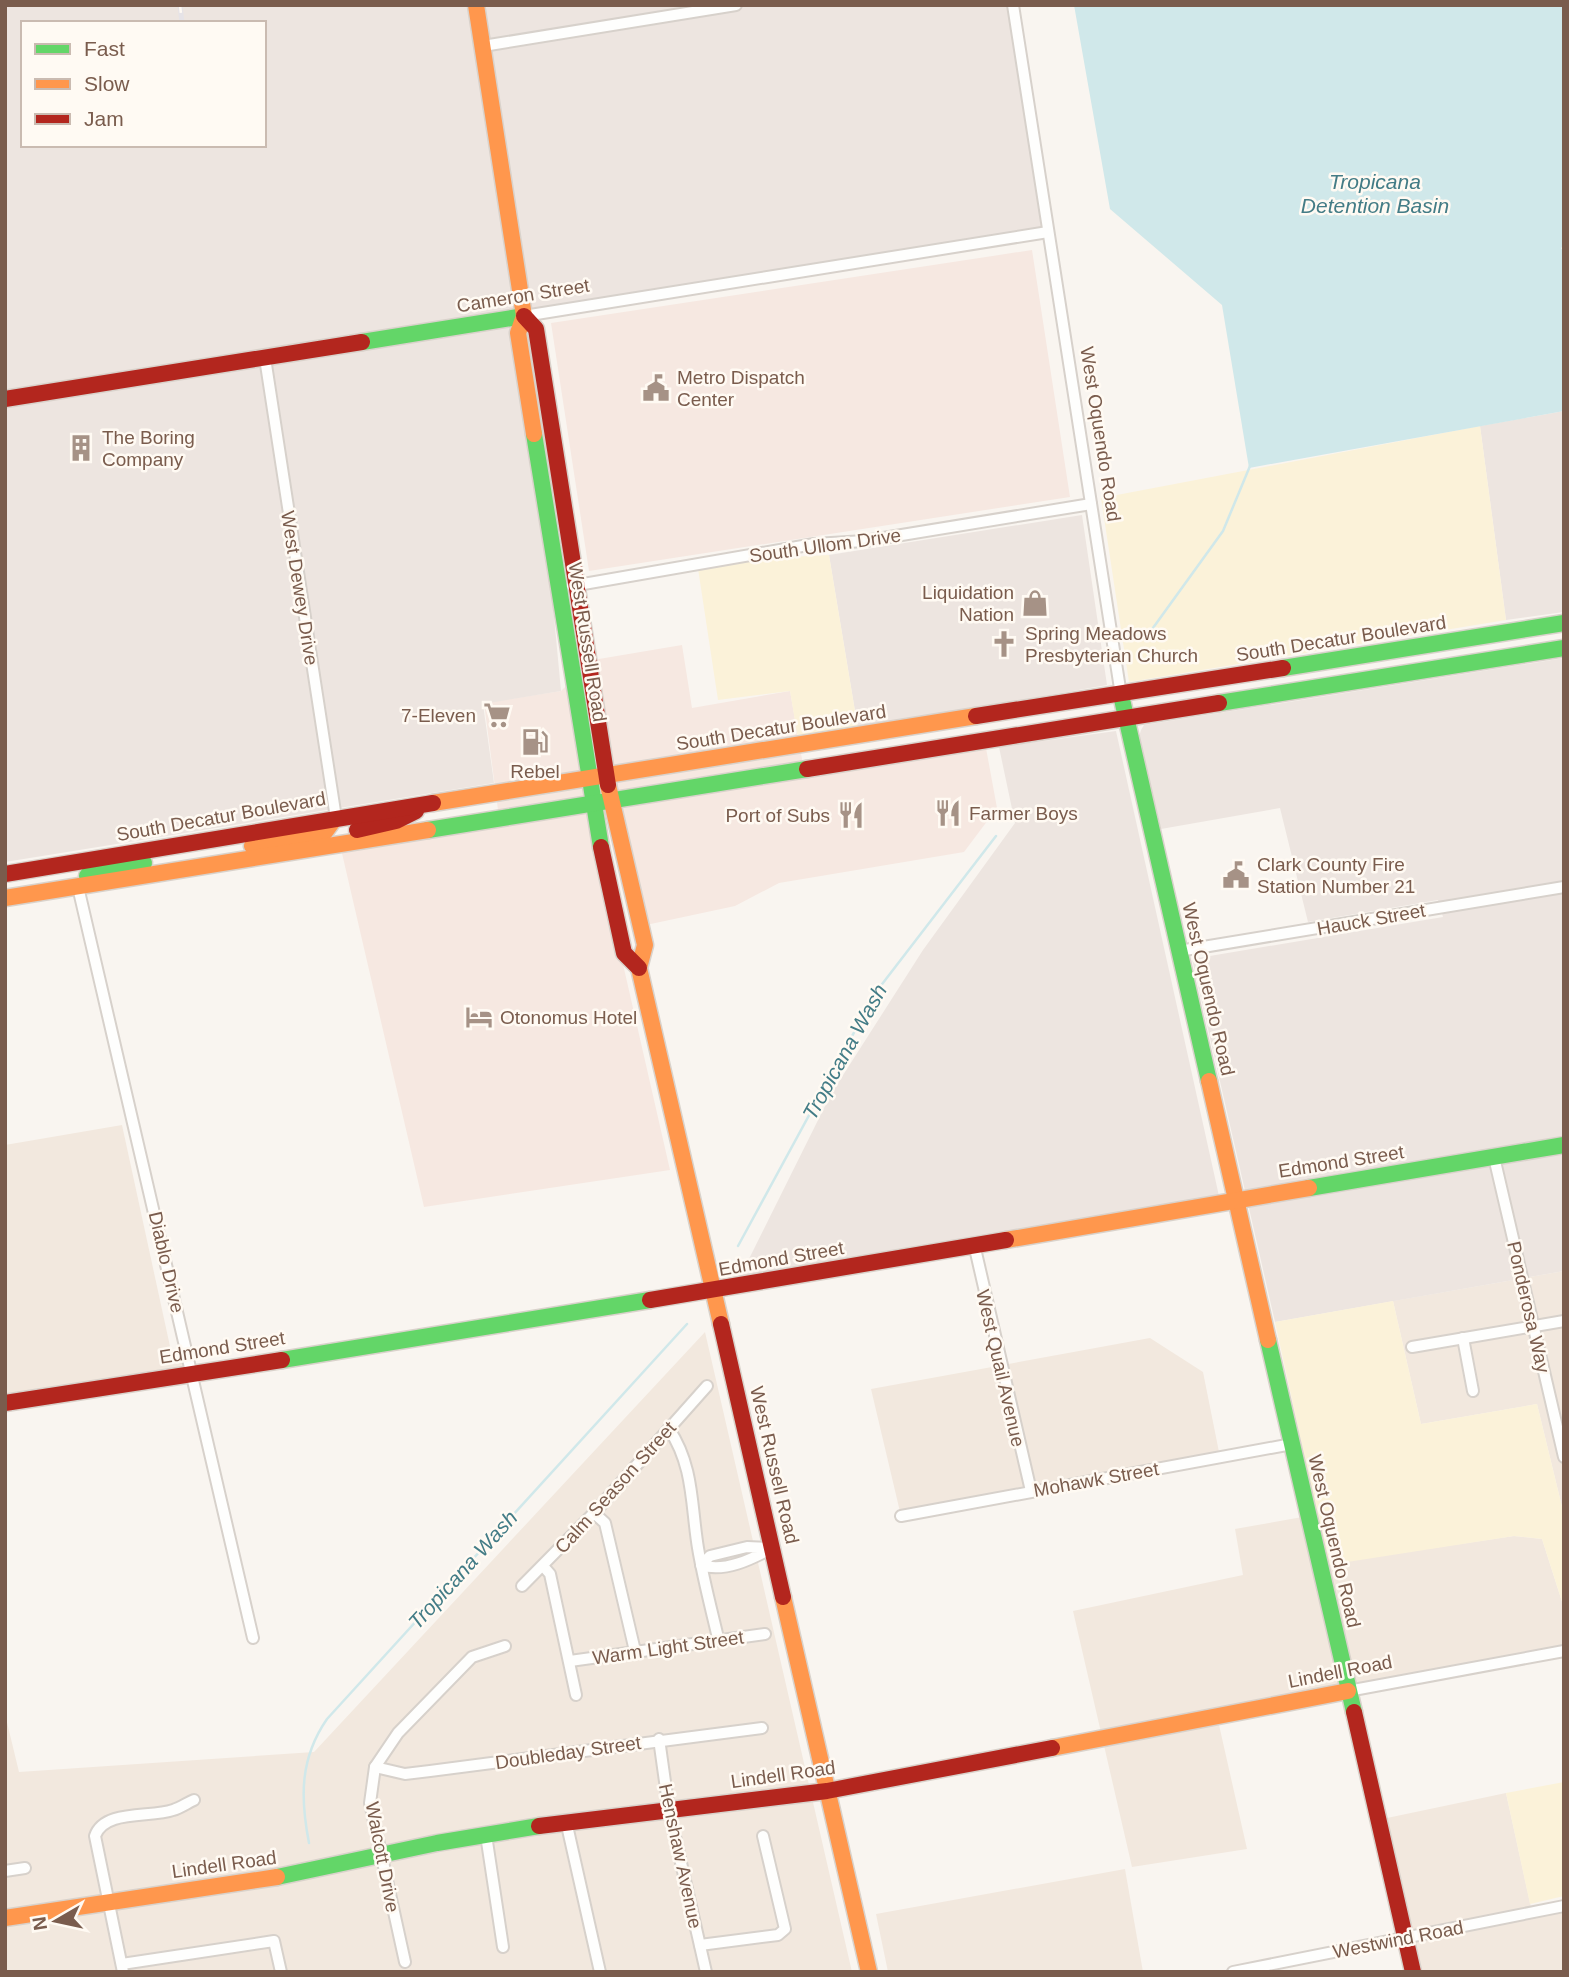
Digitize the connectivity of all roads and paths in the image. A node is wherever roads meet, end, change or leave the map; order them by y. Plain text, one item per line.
1 (476, 5) edge
2 (736, 5) edge
3 (1013, 5) edge
4 (483, 47) junction
5 (1048, 232) junction
6 (524, 316) junction
7 (265, 358) junction
8 (5, 399) edge
9 (1091, 504) junction
10 (577, 584) junction
11 (559, 590) junction
12 (1564, 623) edge
13 (1564, 648) edge
14 (1121, 695) junction
15 (1006, 713) junction
16 (1126, 718) junction
17 (963, 744) junction
18 (606, 775) junction
19 (588, 779) junction
20 (611, 800) junction
21 (432, 803) junction
22 (592, 804) junction
23 (336, 818) junction
24 (184, 844) junction
25 (325, 846) junction
26 (222, 863) junction
27 (5, 874) edge
28 (78, 887) junction
29 (1564, 887) edge
30 (5, 898) edge
31 (1179, 951) junction
32 (639, 968) junction
33 (1564, 1145) edge
34 (1494, 1157) junction
35 (1235, 1200) junction
36 (974, 1244) junction
37 (713, 1292) junction
38 (1564, 1321) edge
39 (1533, 1326) junction
40 (1463, 1338) junction
41 (1412, 1347) dead end
42 (193, 1373) junction
43 (707, 1386) dead end
44 (1473, 1391) dead end
45 (5, 1403) edge
46 (669, 1429) junction
47 (1292, 1444) junction
48 (1564, 1457) edge
49 (1031, 1491) junction
50 (594, 1513) junction
51 (901, 1516) dead end
52 (772, 1548) junction
53 (701, 1565) junction
54 (543, 1566) junction
55 (522, 1586) dead end
56 (765, 1633) dead end
57 (253, 1638) dead end
58 (718, 1638) junction
59 (505, 1646) dead end
60 (635, 1651) junction
61 (1564, 1651) edge
62 (570, 1661) junction
63 (1348, 1690) junction
64 (576, 1695) dead end
65 (762, 1728) dead end
66 (659, 1739) junction
67 (375, 1767) junction
68 (827, 1791) junction
69 (194, 1800) dead end
70 (669, 1810) junction
71 (566, 1821) junction
72 (486, 1835) junction
73 (763, 1836) dead end
74 (381, 1857) junction
75 (25, 1868) dead end
76 (5, 1870) edge
77 (108, 1902) junction
78 (1564, 1906) edge
79 (5, 1918) edge
80 (1405, 1938) junction
81 (700, 1945) junction
82 (503, 1947) dead end
83 (405, 1962) dead end
84 (123, 1968) edge
85 (281, 1972) edge
86 (600, 1972) edge
87 (706, 1972) edge
88 (869, 1972) edge
89 (1233, 1972) edge
90 (1413, 1972) edge

1 - 4 main road, West Russell Road
2 - 4 street
3 - 5 street, West Oquendo Road
4 - 6 main road, West Russell Road
5 - 6 street, Cameron Street
5 - 9 street, West Oquendo Road
6 - 7 main road, Cameron Street
6 - 10 main road, West Russell Road
6 - 11 main road, West Russell Road
7 - 8 main road, Cameron Street
7 - 23 street, West Dewey Drive
9 - 10 street, South Ullom Drive
9 - 14 street, West Oquendo Road
10 - 11 street, South Ullom Drive
10 - 18 main road, West Russell Road
11 - 19 main road, West Russell Road
12 - 14 main road, South Decatur Boulevard
13 - 16 main road
14 - 15 main road, South Decatur Boulevard
14 - 16 main road, West Oquendo Road
15 - 17 main road
15 - 18 main road, South Decatur Boulevard
16 - 17 main road
16 - 31 main road, West Oquendo Road
17 - 20 main road
18 - 19 main road, South Decatur Boulevard
18 - 20 main road, West Russell Road
19 - 21 main road, South Decatur Boulevard
19 - 22 main road, West Russell Road
20 - 22 main road
20 - 32 main road, West Russell Road
21 - 23 main road, South Decatur Boulevard
21 - 25 main road
22 - 25 main road
22 - 32 main road, West Russell Road
23 - 24 main road, South Decatur Boulevard
23 - 26 main road
24 - 27 main road, South Decatur Boulevard
24 - 28 main road
25 - 26 main road
26 - 28 main road
28 - 30 main road
28 - 42 street, Diablo Drive
29 - 31 street, Hauck Street
31 - 35 main road, West Oquendo Road
32 - 37 main road, West Russell Road
33 - 34 main road, Edmond Street
34 - 35 main road, Edmond Street
34 - 39 street, Ponderosa Way
35 - 36 main road, Edmond Street
35 - 47 main road, West Oquendo Road
36 - 37 main road, Edmond Street
36 - 49 street, West Quail Avenue
37 - 42 main road, Edmond Street
37 - 52 main road, West Russell Road
38 - 39 street
39 - 40 street
39 - 48 street, Ponderosa Way
40 - 41 street
40 - 44 street
42 - 45 main road, Edmond Street
42 - 57 street, Diablo Drive
43 - 46 street, Calm Season Street
46 - 50 street, Calm Season Street
46 - 53 street
47 - 49 street, Mohawk Street
47 - 63 main road, West Oquendo Road
49 - 51 street, Mohawk Street
50 - 54 street, Calm Season Street
50 - 60 street
52 - 53 street
52 - 68 main road, West Russell Road
53 - 58 street
54 - 55 street, Calm Season Street
54 - 62 street
56 - 58 street, Warm Light Street
58 - 60 street, Warm Light Street
59 - 67 street, Walcott Drive
60 - 62 street, Warm Light Street
61 - 63 street, Lindell Road
62 - 64 street
63 - 68 main road, Lindell Road
63 - 80 main road, West Oquendo Road
65 - 66 street, Doubleday Street
66 - 67 street, Doubleday Street
66 - 70 street, Henshaw Avenue
67 - 74 street, Walcott Drive
68 - 70 main road, Lindell Road
68 - 88 main road, West Russell Road
69 - 77 street
70 - 71 main road, Lindell Road
70 - 81 street, Henshaw Avenue
71 - 72 main road, Lindell Road
71 - 86 street
72 - 74 main road, Lindell Road
72 - 82 street
73 - 81 street
74 - 77 main road, Lindell Road
74 - 83 street, Walcott Drive
75 - 76 street
77 - 79 main road, Lindell Road
77 - 84 street
78 - 80 street, Westwind Road
80 - 89 street, Westwind Road
80 - 90 main road, West Oquendo Road
81 - 87 street, Henshaw Avenue
84 - 85 street

